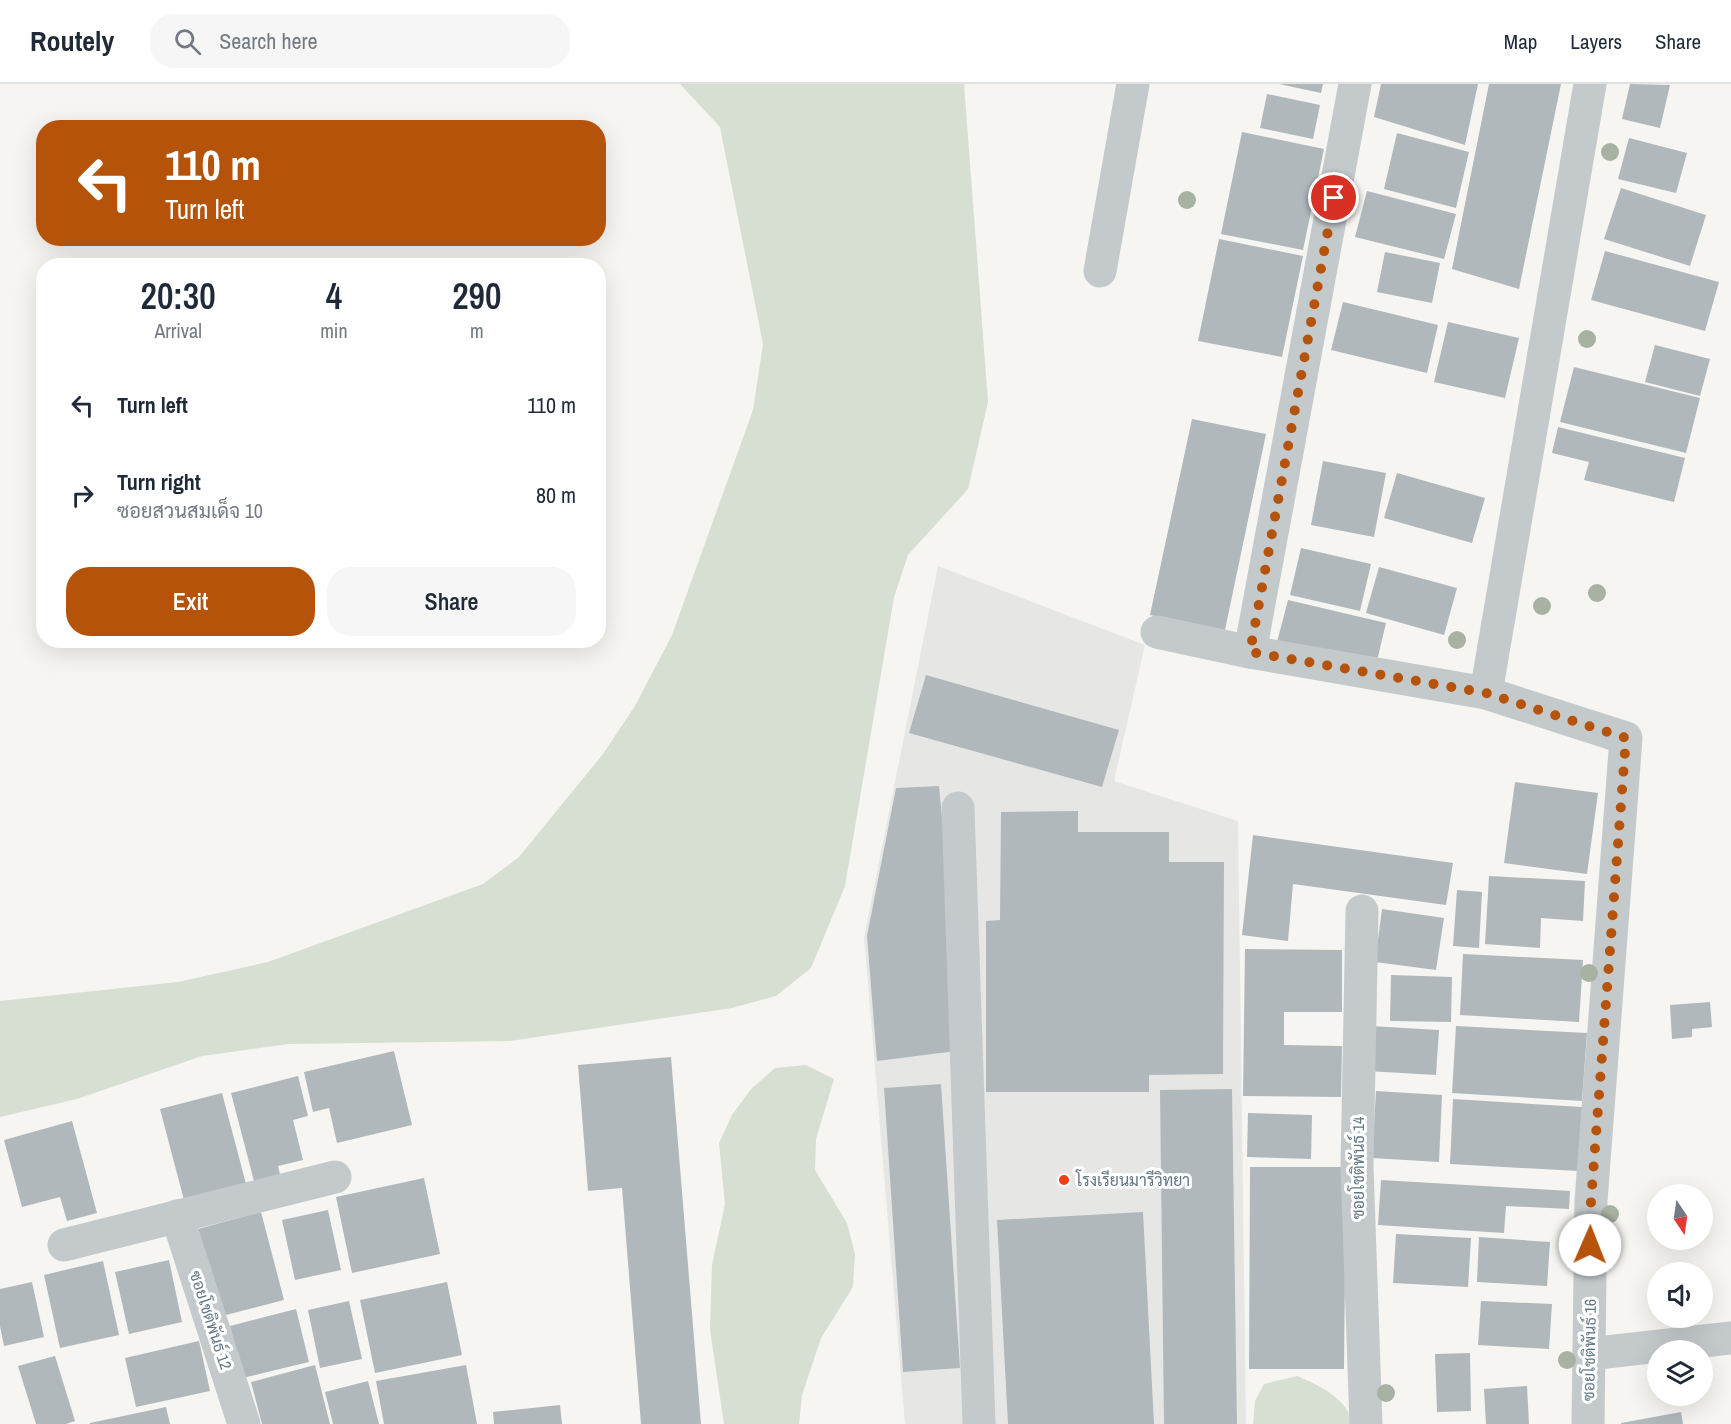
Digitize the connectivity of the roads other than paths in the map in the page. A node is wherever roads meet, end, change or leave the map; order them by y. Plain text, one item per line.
1 (1133, 84) edge
2 (1355, 84) edge
3 (1590, 84) edge
4 (1100, 271) dead end
5 (1157, 632) dead end
6 (1250, 652) junction
7 (1486, 693) junction
8 (958, 808) dead end
9 (1362, 911) dead end
10 (335, 1177) dead end
11 (177, 1216) junction
12 (64, 1245) dead end
13 (1731, 1338) edge
14 (1589, 1354) junction
15 (244, 1424) edge
16 (979, 1424) edge
17 (1366, 1424) edge
18 (1588, 1424) edge

1 - 4 street
2 - 6 street
3 - 7 street
5 - 6 street
6 - 7 street
7 - 14 street, ซอยโชติพันธ์ 16
8 - 16 street
9 - 17 street, ซอยโชติพันธ์ 14
10 - 11 street
11 - 12 street
11 - 15 street, ซอยโชติพันธ์ 12
13 - 14 street
14 - 18 street, ซอยโชติพันธ์ 16

